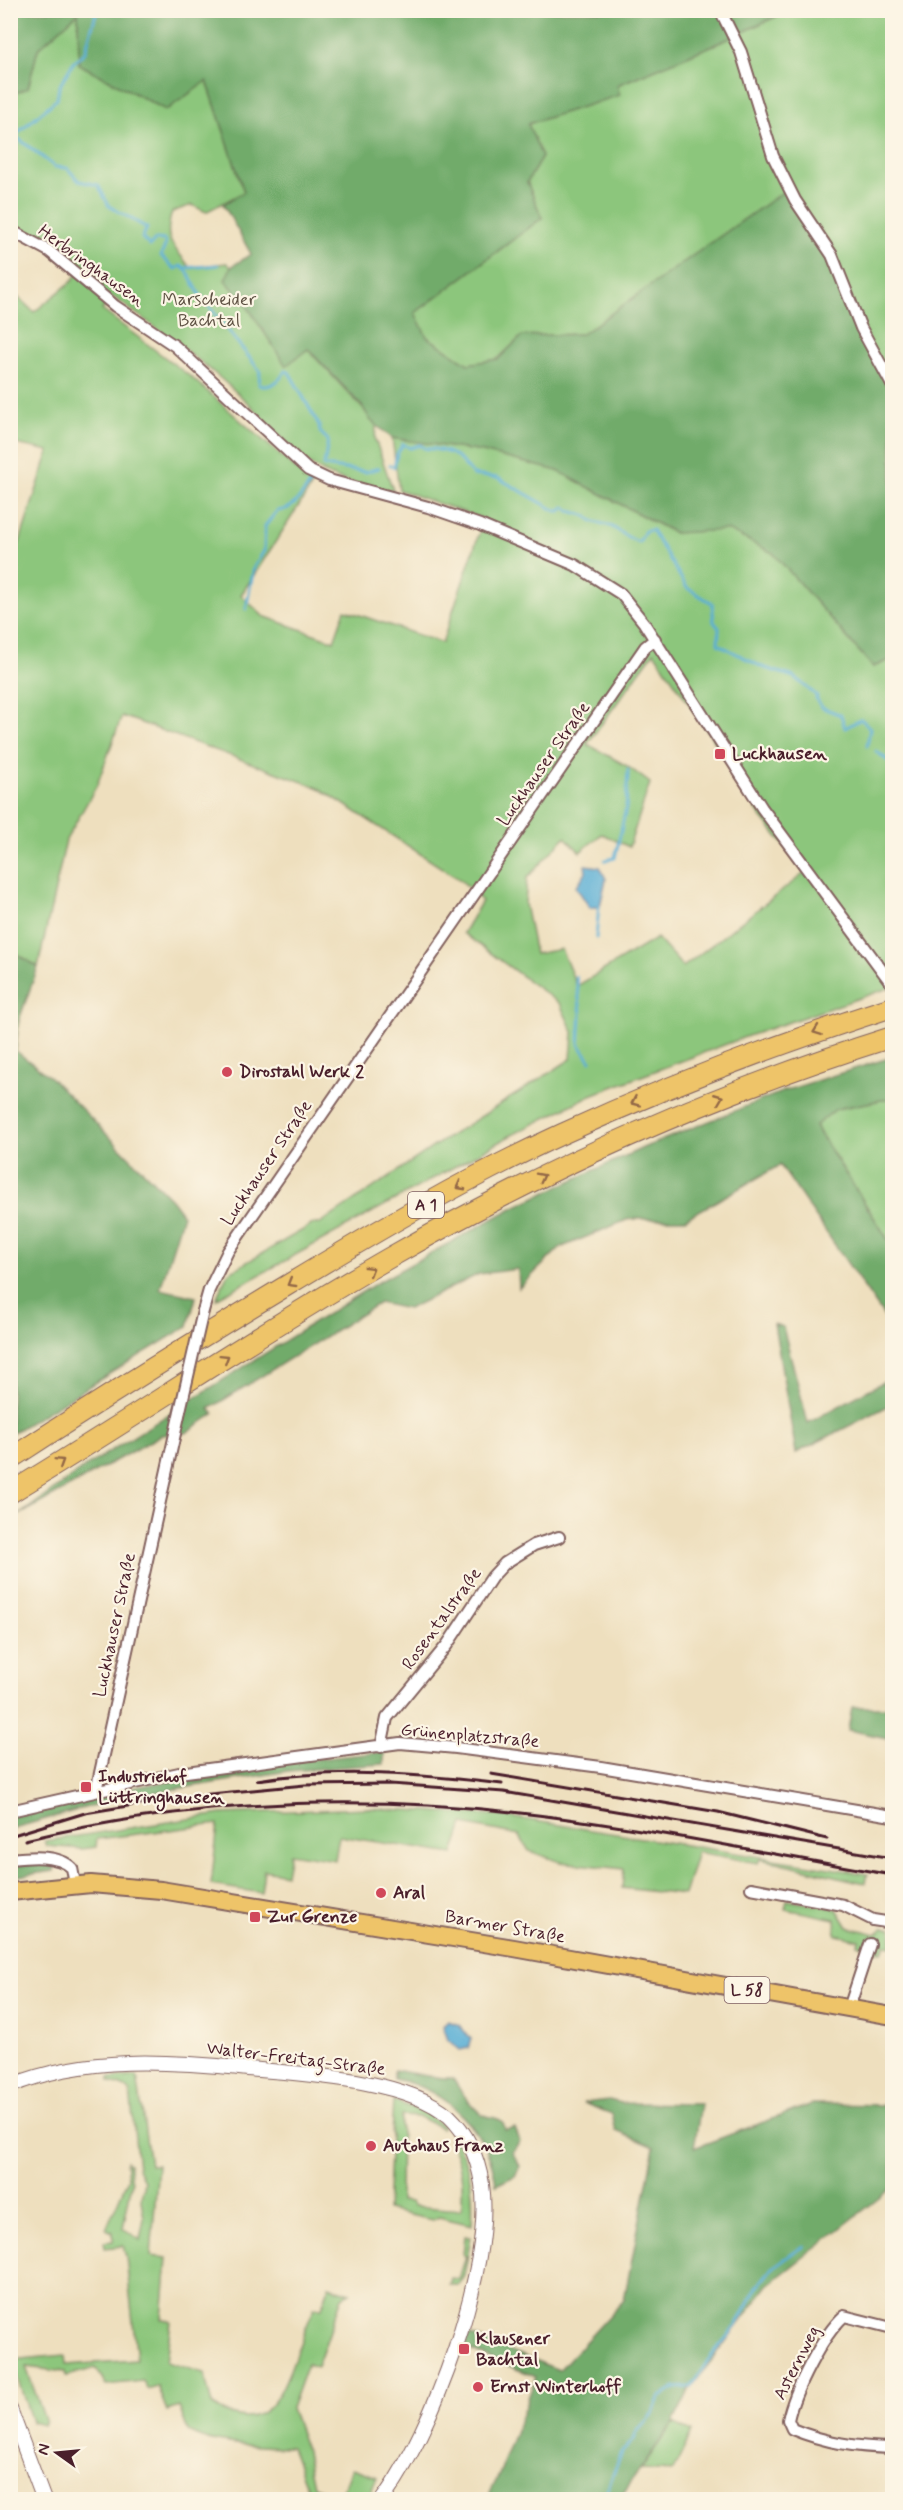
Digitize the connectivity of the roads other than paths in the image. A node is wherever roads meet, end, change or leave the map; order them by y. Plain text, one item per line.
1 (720, 10) edge
2 (10, 230) edge
3 (892, 385) edge
4 (655, 639) junction
5 (892, 984) edge
6 (892, 1007) edge
7 (891, 1037) edge
8 (10, 1459) edge
9 (10, 1492) edge
10 (558, 1537) dead end
11 (381, 1747) junction
12 (96, 1791) junction
13 (10, 1811) edge
14 (892, 1816) edge
15 (10, 1859) edge
16 (75, 1884) junction
17 (751, 1888) dead end
18 (10, 1892) edge
19 (892, 1923) edge
20 (870, 1944) dead end
21 (849, 2008) junction
22 (892, 2016) edge
23 (10, 2086) edge
24 (892, 2328) edge
25 (10, 2409) edge
26 (892, 2448) edge
27 (45, 2499) edge
28 (382, 2499) edge

1 - 3 street
2 - 4 street, Herbringhausen
4 - 5 street
4 - 12 street, Luckhauser Straße, bridge
6 -> 8 highway, A 1
9 -> 7 highway, A 1
10 - 11 street, Rosentalstraße
11 - 12 street, Grünenplatzstraße
11 - 14 street, Grünenplatzstraße
12 - 13 street, Grünenplatzstraße
15 - 16 street
16 - 18 main road, Barmer Straße / L 58
16 - 21 main road, Barmer Straße / L 58
17 - 19 street
20 - 21 street
21 - 22 main road, Barmer Straße / L 58
23 - 28 street, Walter-Freitag-Straße
24 - 26 street, Asternweg
25 - 27 street

